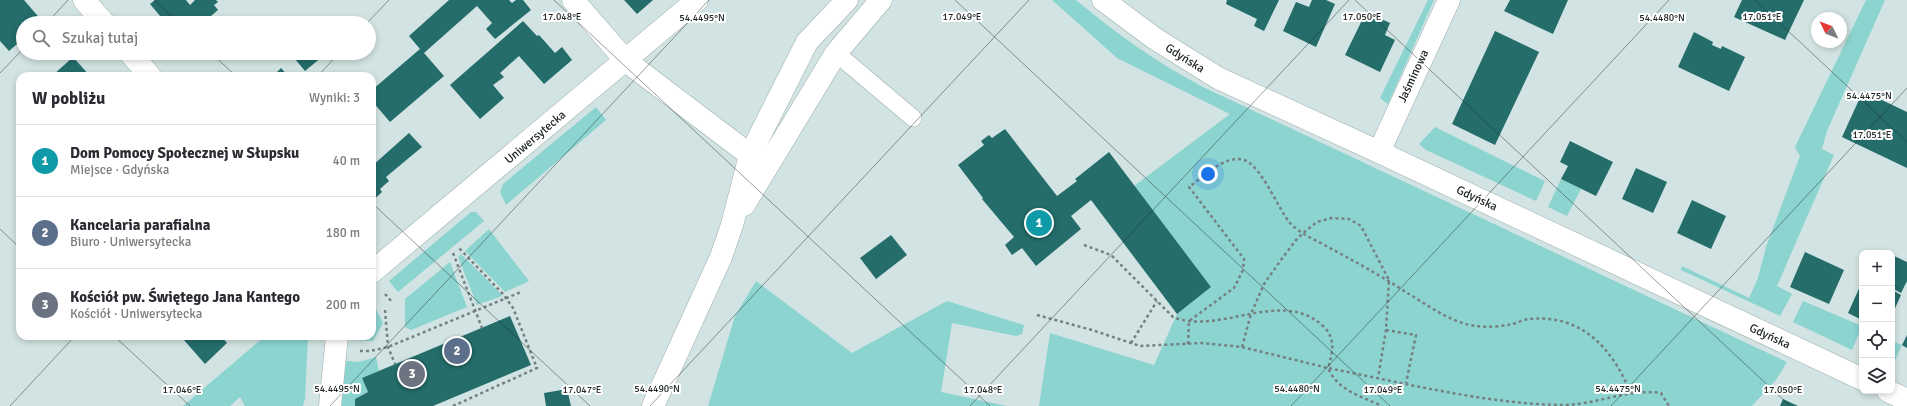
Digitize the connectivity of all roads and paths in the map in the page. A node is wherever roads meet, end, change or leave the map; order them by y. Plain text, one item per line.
1 (84, 0) edge
2 (573, 0) edge
3 (698, 0) edge
4 (847, 0) edge
5 (881, 0) edge
6 (1103, 0) edge
7 (1449, 0) edge
8 (98, 16) edge
9 (836, 54) junction
10 (136, 60) edge
11 (626, 61) junction
12 (147, 72) edge
13 (913, 118) dead end
14 (1378, 152) junction
15 (750, 155) junction
16 (732, 224) junction
17 (1303, 233) junction
18 (1084, 245) dead end
19 (459, 248) dead end
20 (453, 253) dead end
21 (1388, 280) junction
22 (377, 281) edge
23 (521, 292) dead end
24 (505, 297) junction
25 (1157, 301) junction
26 (393, 303) dead end
27 (385, 310) dead end
28 (475, 310) junction
29 (1251, 314) junction
30 (1037, 315) dead end
31 (1189, 321) junction
32 (482, 328) dead end
33 (1386, 330) junction
34 (337, 340) edge
35 (1131, 343) junction
36 (1188, 344) junction
37 (388, 347) junction
38 (1242, 347) junction
39 (370, 351) dead end
40 (395, 364) dead end
41 (1328, 368) junction
42 (1378, 378) junction
43 (1859, 378) edge
44 (1406, 384) junction
45 (1630, 394) junction
46 (1894, 394) edge
47 (1907, 400) edge
48 (330, 406) edge
49 (453, 406) edge
50 (653, 406) edge
51 (1382, 406) edge
52 (1669, 406) edge

1 - 8 street
2 - 11 street
3 - 11 street, Uniwersytecka
4 - 15 street
5 - 9 street
6 - 14 street, Gdyńska
7 - 14 street, Jaśminowa
9 - 13 lane
9 - 16 street
10 - 12 street
11 - 15 street
11 - 22 street, Uniwersytecka
14 - 43 street, Gdyńska
15 - 16 street
16 - 50 street
17 - 21 path
17 - 21 path
17 - 29 path
17 - 31 path
18 - 25 path
19 - 24 path
20 - 28 path
21 - 33 path
21 - 45 path
22 - 26 path
23 - 24 path
24 - 28 path
24 - 49 path
25 - 31 path
25 - 35 path
27 - 37 path
28 - 32 path
28 - 37 path
29 - 31 path
29 - 38 path
29 - 41 path
30 - 35 path
31 - 36 path
33 - 42 path
33 - 44 path
34 - 48 street
35 - 36 path
36 - 38 path
37 - 39 path
37 - 40 path
38 - 41 path
41 - 42 path
41 - 51 path
42 - 44 path
44 - 45 path
45 - 52 path
46 - 47 street

